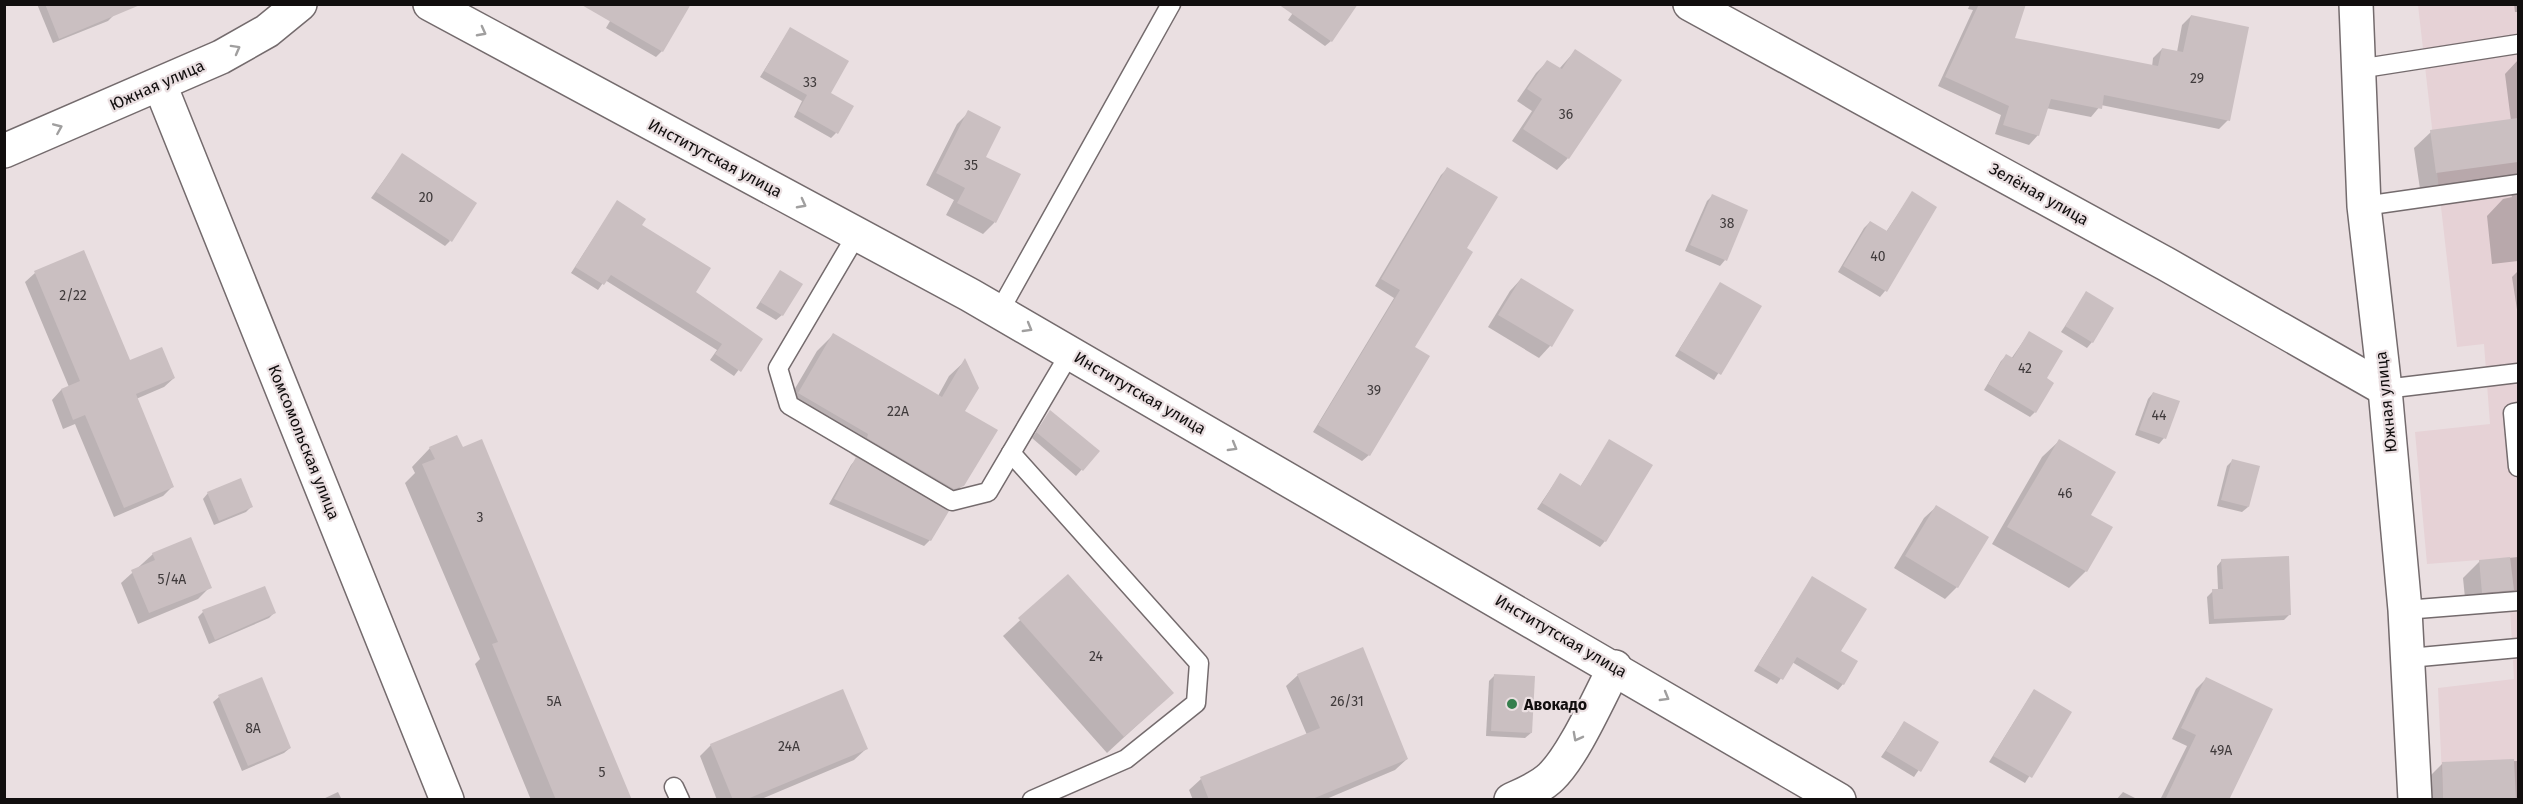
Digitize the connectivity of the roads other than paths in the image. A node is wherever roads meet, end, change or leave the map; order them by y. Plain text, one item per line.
1 (300, 4) edge
2 (430, 4) edge
3 (1171, 4) edge
4 (1690, 4) edge
5 (2356, 4) edge
6 (1728, 14) edge
7 (2518, 44) edge
8 (2358, 69) junction
9 (160, 84) junction
10 (4, 151) edge
11 (2518, 184) edge
12 (2364, 206) junction
13 (857, 234) junction
14 (999, 312) junction
15 (1070, 353) junction
16 (2518, 373) edge
17 (2385, 389) junction
18 (2518, 412) edge
19 (1011, 453) junction
20 (2518, 467) edge
21 (2518, 601) edge
22 (2405, 610) junction
23 (2518, 648) edge
24 (2409, 658) junction
25 (1615, 667) junction
26 (447, 800) edge
27 (1032, 800) edge
28 (1511, 800) edge
29 (1839, 800) edge
30 (2415, 800) edge

9 -> 1 street, Южная улица
2 -> 13 street, Институтская улица
3 - 14 lane
4 - 6 street, Зелёная улица
5 - 8 street, Южная улица
6 - 17 street, Зелёная улица
7 - 8 lane
8 - 12 street, Южная улица
10 -> 9 street, Южная улица
9 - 26 street, Комсомольская улица
11 - 12 lane
12 - 17 street, Южная улица
13 - 14 street, Институтская улица
13 - 19 lane
14 -> 15 street, Институтская улица
15 - 19 lane
15 -> 25 street, Институтская улица
16 - 17 lane
17 - 22 street, Южная улица
18 - 20 lane
19 - 27 lane
21 - 22 lane
22 - 24 street, Южная улица
23 - 24 lane
24 - 30 street, Южная улица
25 -> 28 street
25 -> 29 street, Институтская улица

